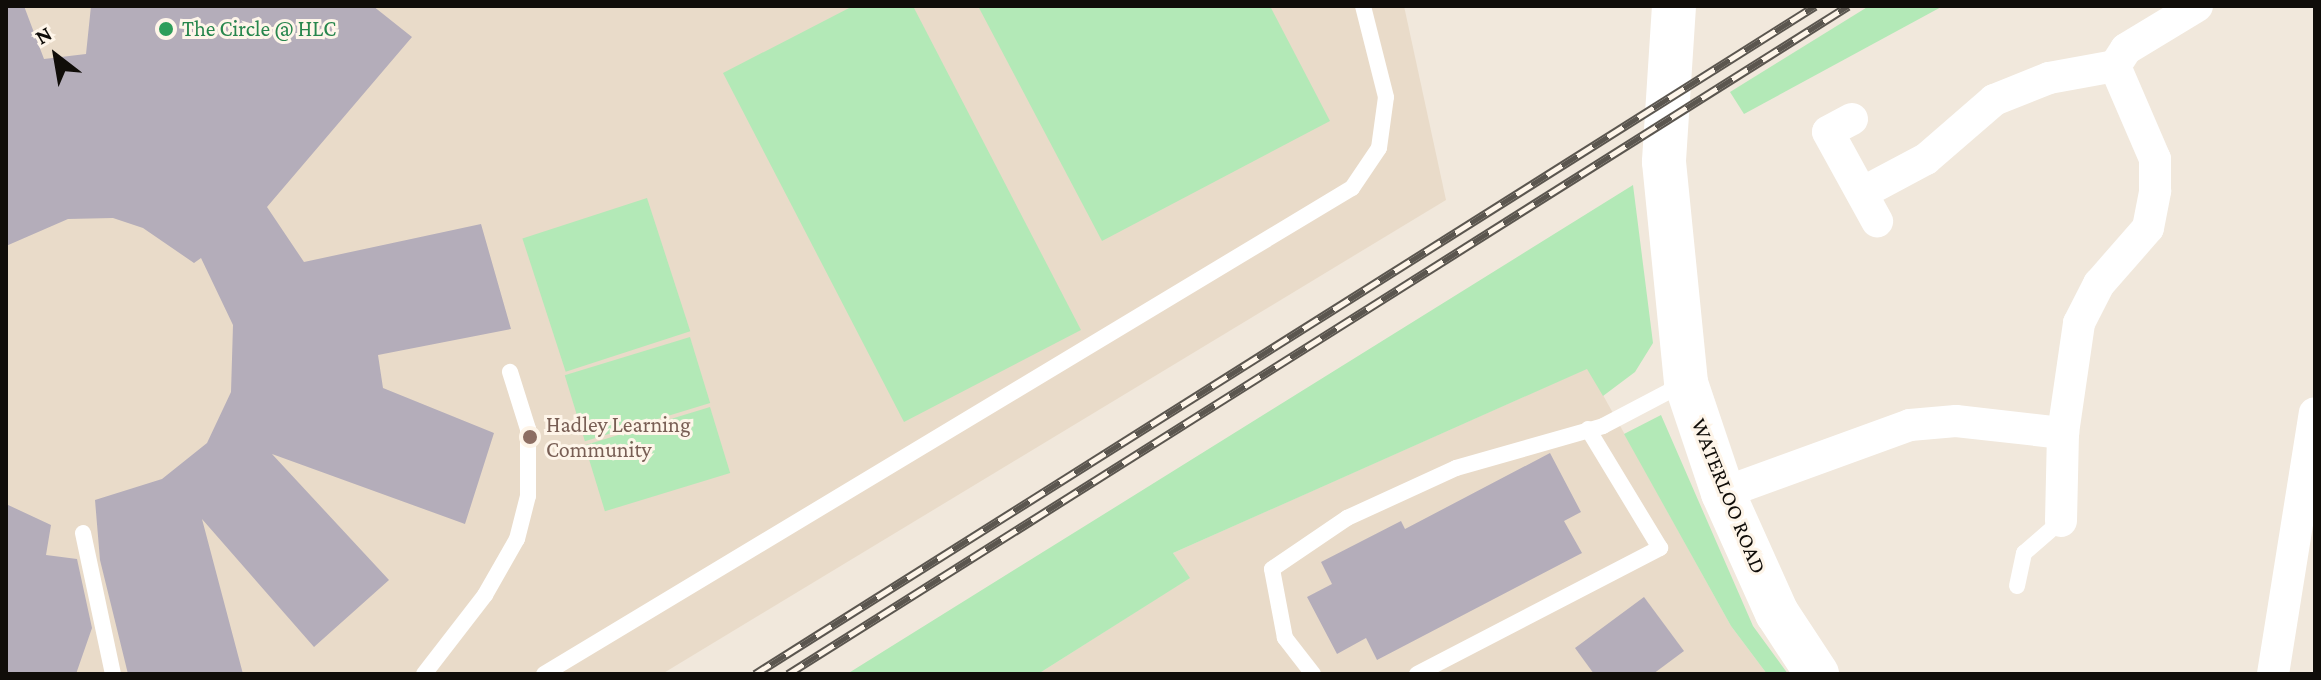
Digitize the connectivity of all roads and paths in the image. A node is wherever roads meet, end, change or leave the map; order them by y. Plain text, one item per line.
1 (1363, 6) edge
2 (2197, 6) edge
3 (1672, 25) edge
4 (2115, 66) junction
5 (1852, 119) dead end
6 (510, 372) dead end
7 (1686, 383) junction
8 (2315, 413) edge
9 (1588, 429) junction
10 (2063, 433) junction
11 (1723, 493) junction
12 (2061, 521) joint
13 (83, 533) dead end
14 (2017, 586) dead end
15 (113, 674) edge
16 (424, 674) edge
17 (544, 674) edge
18 (1313, 674) edge
19 (1417, 674) edge
20 (1817, 674) edge
21 (2273, 674) edge

1 - 17 lane
2 - 4 street
3 - 7 street, WATERLOO ROAD
4 - 5 street
4 - 10 street
6 - 16 lane
7 - 9 lane
7 - 11 street, WATERLOO ROAD
8 - 21 street
9 - 18 lane
9 - 19 lane
10 - 11 street
10 - 12 street
11 - 20 street, WATERLOO ROAD
12 - 14 lane
13 - 15 lane

